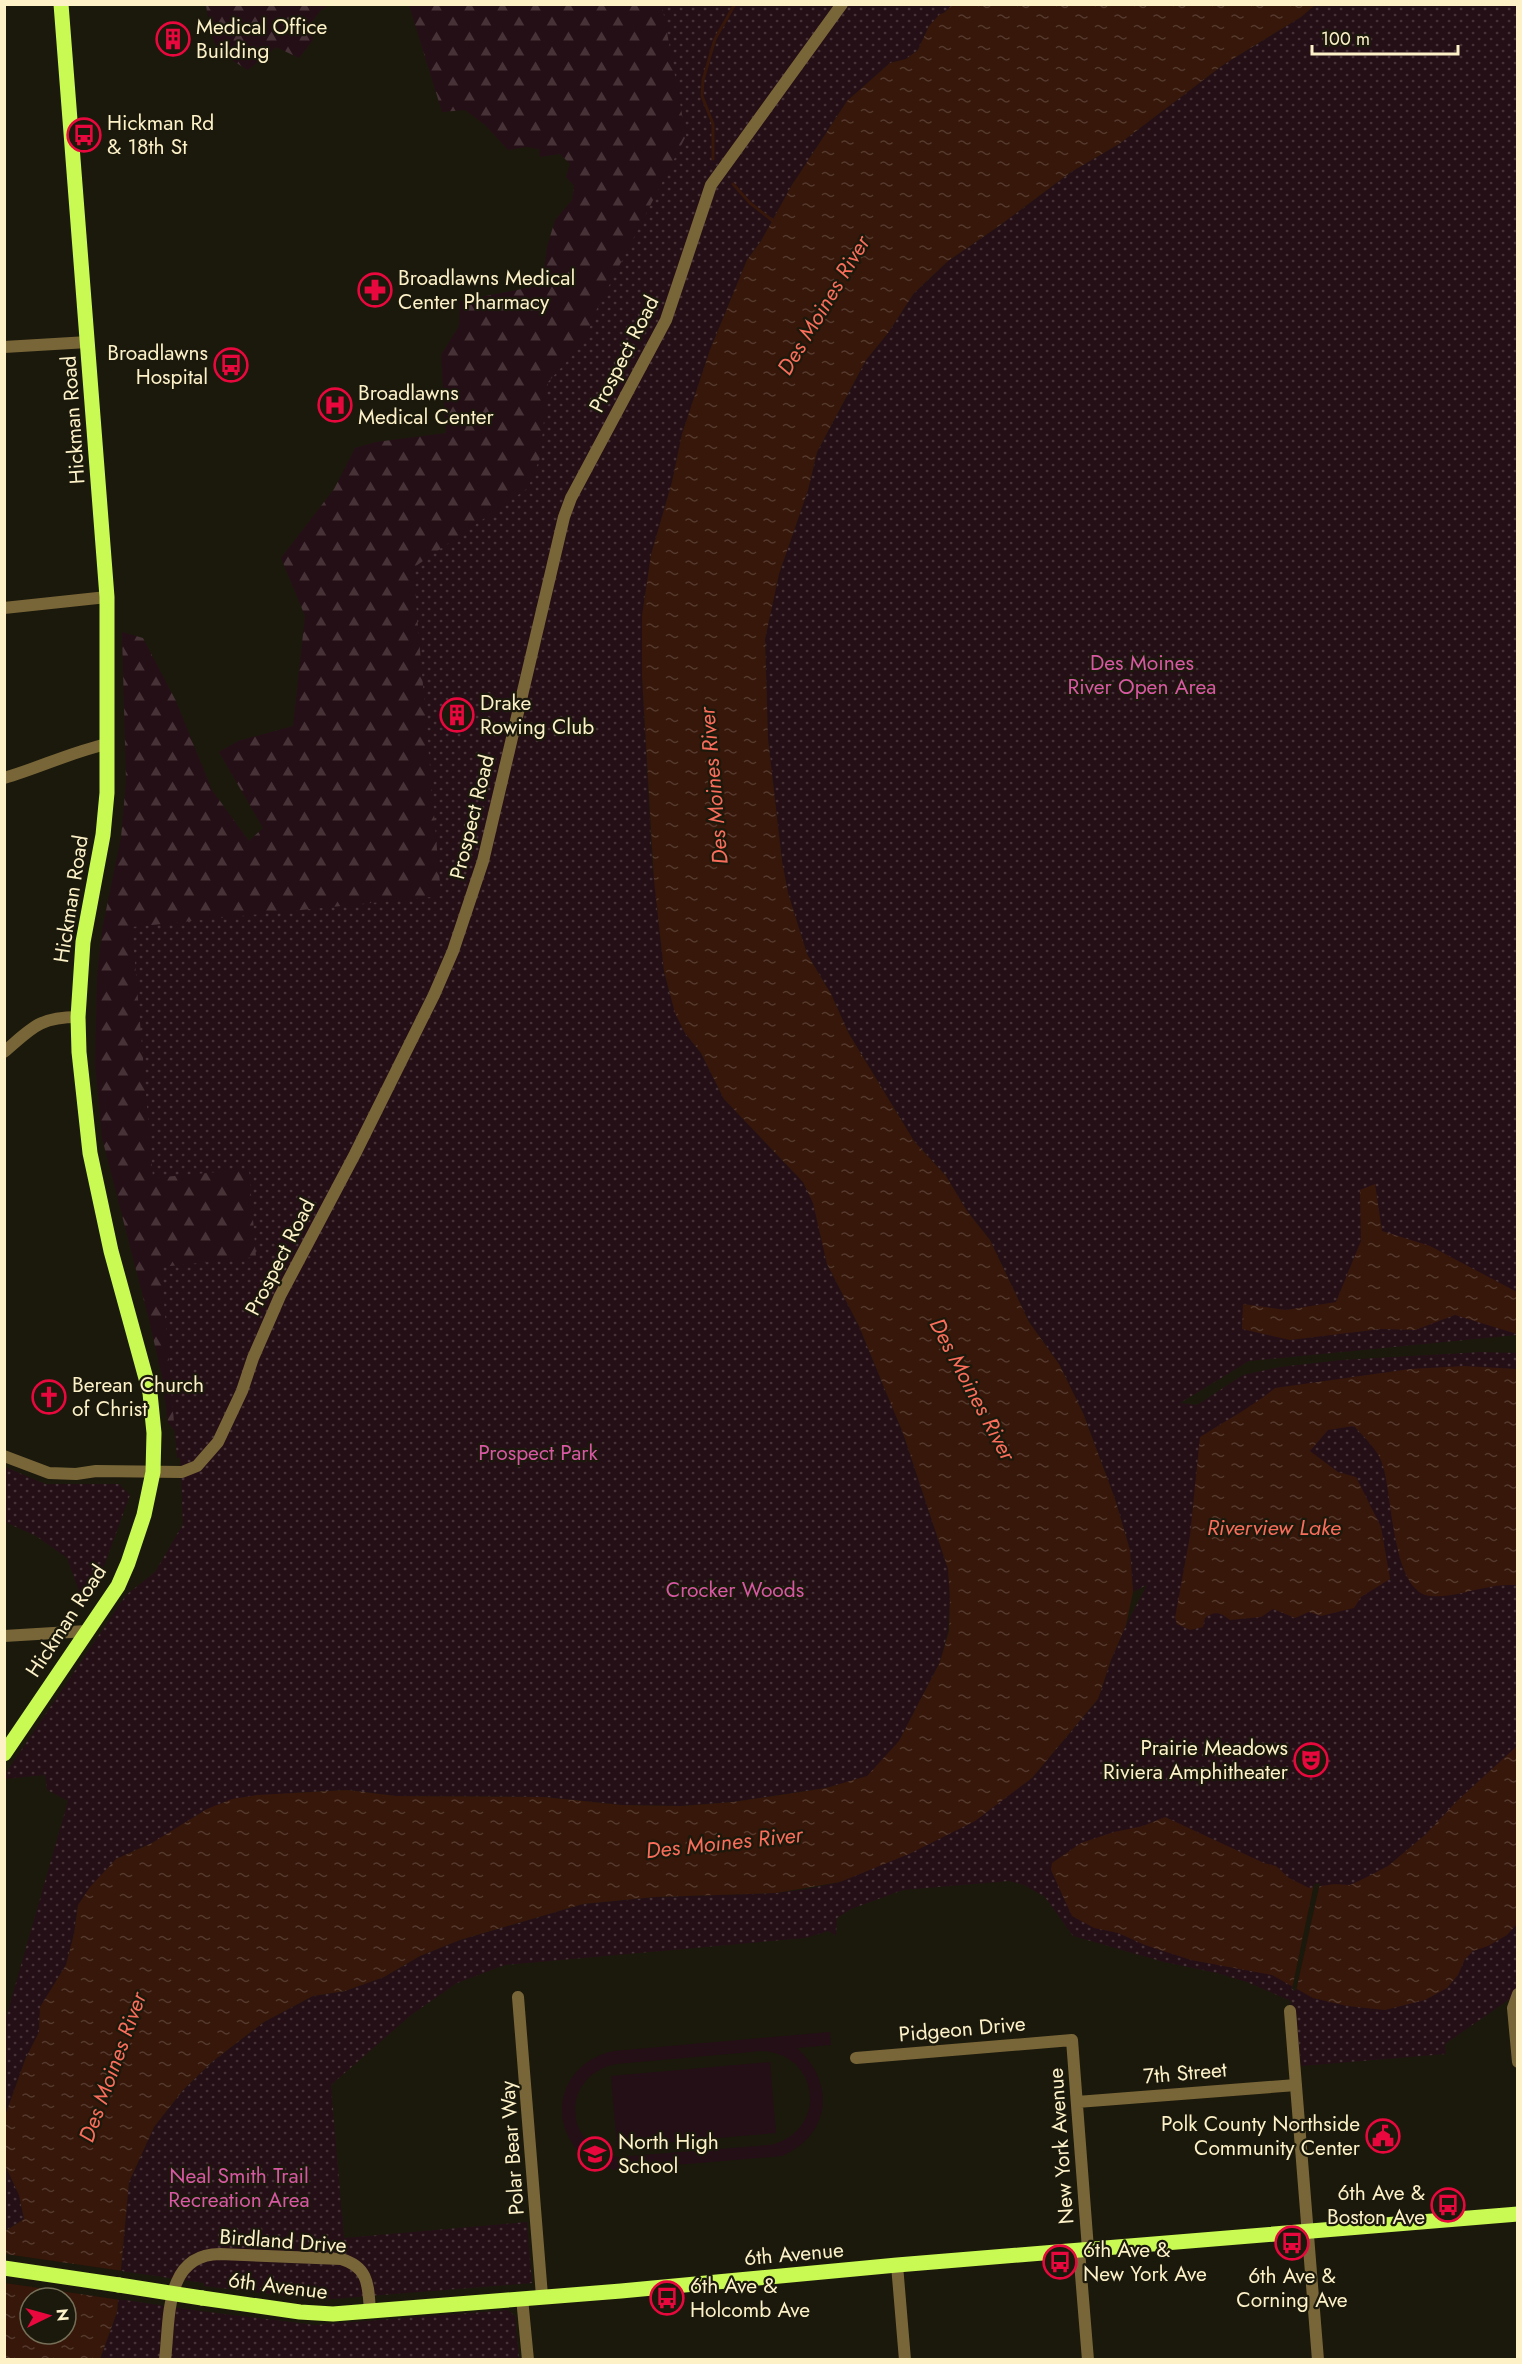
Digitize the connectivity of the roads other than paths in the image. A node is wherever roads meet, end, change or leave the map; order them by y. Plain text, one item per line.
1 (61, 4) edge
2 (842, 4) edge
3 (88, 342) junction
4 (4, 347) edge
5 (107, 597) junction
6 (4, 608) edge
7 (107, 744) junction
8 (4, 778) edge
9 (78, 1017) junction
10 (4, 1052) edge
11 (4, 1456) edge
12 (153, 1472) junction
13 (87, 1630) junction
14 (4, 1636) edge
15 (4, 1754) edge
16 (1518, 1994) edge
17 (518, 1997) dead end
18 (1290, 2012) dead end
19 (1072, 2040) joint
20 (1517, 2045) edge
21 (856, 2058) dead end
22 (1518, 2062) edge
23 (1296, 2085) junction
24 (1077, 2102) junction
25 (1518, 2214) edge
26 (1308, 2230) junction
27 (1083, 2250) junction
28 (897, 2265) junction
29 (4, 2268) edge
30 (542, 2296) junction
31 (522, 2298) junction
32 (370, 2311) junction
33 (165, 2360) edge
34 (528, 2360) edge
35 (905, 2360) edge
36 (1088, 2360) edge
37 (1318, 2360) edge

1 - 3 main road, Hickman Road
2 - 12 street, Prospect Road
3 - 4 street
3 - 5 main road, Hickman Road
5 - 6 street
5 - 7 main road, Hickman Road
7 - 8 street
7 - 9 main road, Hickman Road
9 - 10 street
9 - 12 main road, Hickman Road
11 - 12 street, Prospect Road
12 - 13 main road, Hickman Road
13 - 14 street
13 - 15 main road, Hickman Road
16 - 20 street
17 - 30 street, Polar Bear Way
18 - 23 street
19 - 21 street, Pidgeon Drive
19 - 24 street, New York Avenue
20 - 22 street
23 - 24 street, 7th Street
23 - 26 street
24 - 27 street, New York Avenue
25 - 26 main road, 6th Avenue
26 - 27 main road, 6th Avenue
26 - 37 street
27 - 28 main road, 6th Avenue
27 - 36 street, New York Avenue
28 - 30 main road, 6th Avenue
28 - 35 street
29 - 32 main road, 6th Avenue, bridge
30 - 31 main road, 6th Avenue
31 - 32 main road, 6th Avenue
31 - 34 street
32 - 33 street, Birdland Drive

